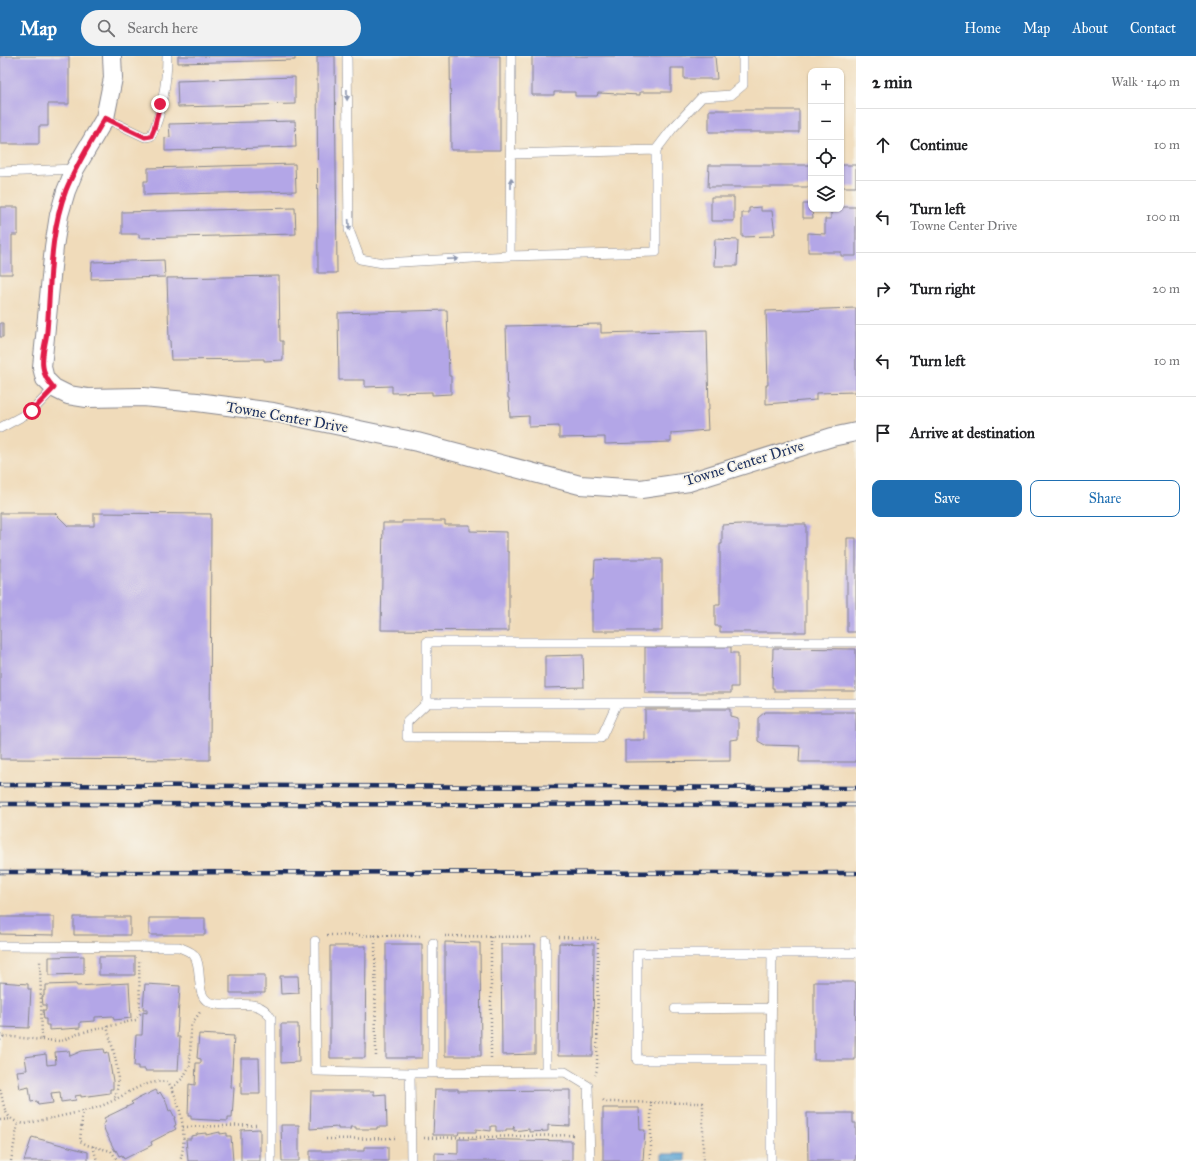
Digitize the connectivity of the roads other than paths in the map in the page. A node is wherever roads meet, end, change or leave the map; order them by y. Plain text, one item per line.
1 (112, 56) edge
2 (167, 56) edge
3 (346, 56) edge
4 (511, 56) edge
5 (743, 56) edge
6 (105, 118) junction
7 (656, 150) junction
8 (511, 154) junction
9 (75, 169) junction
10 (0, 172) edge
11 (510, 256) junction
12 (54, 388) junction
13 (0, 428) edge
14 (856, 432) edge
15 (856, 642) edge
16 (427, 703) junction
17 (617, 703) junction
18 (856, 703) edge
19 (315, 941) dead end
20 (546, 941) dead end
21 (433, 943) dead end
22 (0, 946) edge
23 (772, 953) junction
24 (856, 953) edge
25 (771, 1008) junction
26 (675, 1009) dead end
27 (771, 1060) junction
28 (546, 1072) junction
29 (410, 1073) junction
30 (433, 1073) junction
31 (271, 1161) edge
32 (411, 1161) edge
33 (590, 1161) edge
34 (771, 1161) edge

1 - 6 street
2 - 6 lane
3 -> 11 lane
4 - 8 lane
5 - 7 lane
6 - 9 street
7 - 8 lane
7 - 11 lane
11 -> 8 lane
9 - 10 lane
9 - 12 street
12 - 13 lane
12 - 14 street, Towne Center Drive
15 - 16 lane
16 - 17 lane
16 - 17 lane
17 - 18 lane
19 - 29 lane
20 - 28 lane
21 - 30 lane
22 - 31 lane
23 - 24 lane
23 - 25 lane
23 - 27 lane
25 - 26 lane
25 - 27 lane
27 - 34 lane
28 - 30 lane
28 - 33 lane
29 - 30 lane
29 - 32 lane

